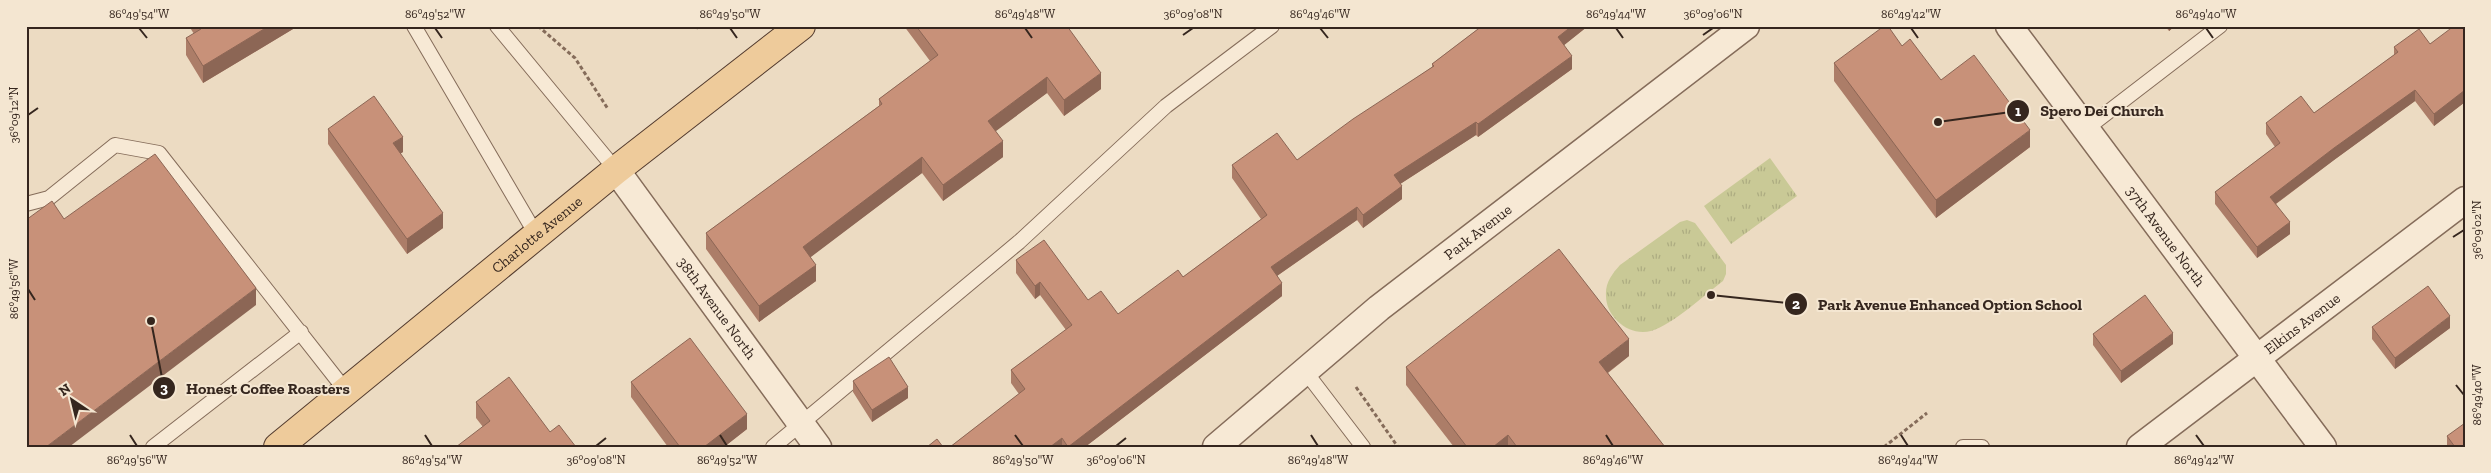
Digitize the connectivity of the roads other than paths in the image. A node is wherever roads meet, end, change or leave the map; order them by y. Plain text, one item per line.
1 (414, 26) edge
2 (496, 26) edge
3 (800, 26) edge
4 (1272, 26) edge
5 (1746, 26) edge
6 (2009, 26) edge
7 (2220, 26) edge
8 (2086, 129) junction
9 (616, 170) junction
10 (2465, 200) edge
11 (26, 204) edge
12 (537, 236) junction
13 (301, 332) junction
14 (2258, 359) junction
15 (1305, 371) junction
16 (346, 391) junction
17 (802, 425) junction
18 (153, 447) edge
19 (278, 447) edge
20 (773, 447) edge
21 (818, 447) edge
22 (1216, 447) edge
23 (1363, 447) edge
24 (1963, 447) edge
25 (1982, 447) edge
26 (2140, 447) edge
27 (2323, 447) edge

1 - 12 lane
2 - 9 lane
3 - 9 main road, Charlotte Avenue
4 - 17 lane
5 - 15 street, Park Avenue
6 - 8 street, 37th Avenue North
7 - 8 lane
8 - 14 street, 37th Avenue North
9 - 12 main road, Charlotte Avenue
9 - 17 street, 38th Avenue North
10 - 14 street, Elkins Avenue
11 - 13 lane
12 - 16 main road, Charlotte Avenue
13 - 16 lane
13 - 18 lane
14 - 26 street, Elkins Avenue
14 - 27 street, 37th Avenue North
15 - 22 street, Park Avenue
15 - 23 lane
16 - 19 main road, Charlotte Avenue
17 - 20 lane
17 - 21 street, 38th Avenue North
24 - 25 lane

